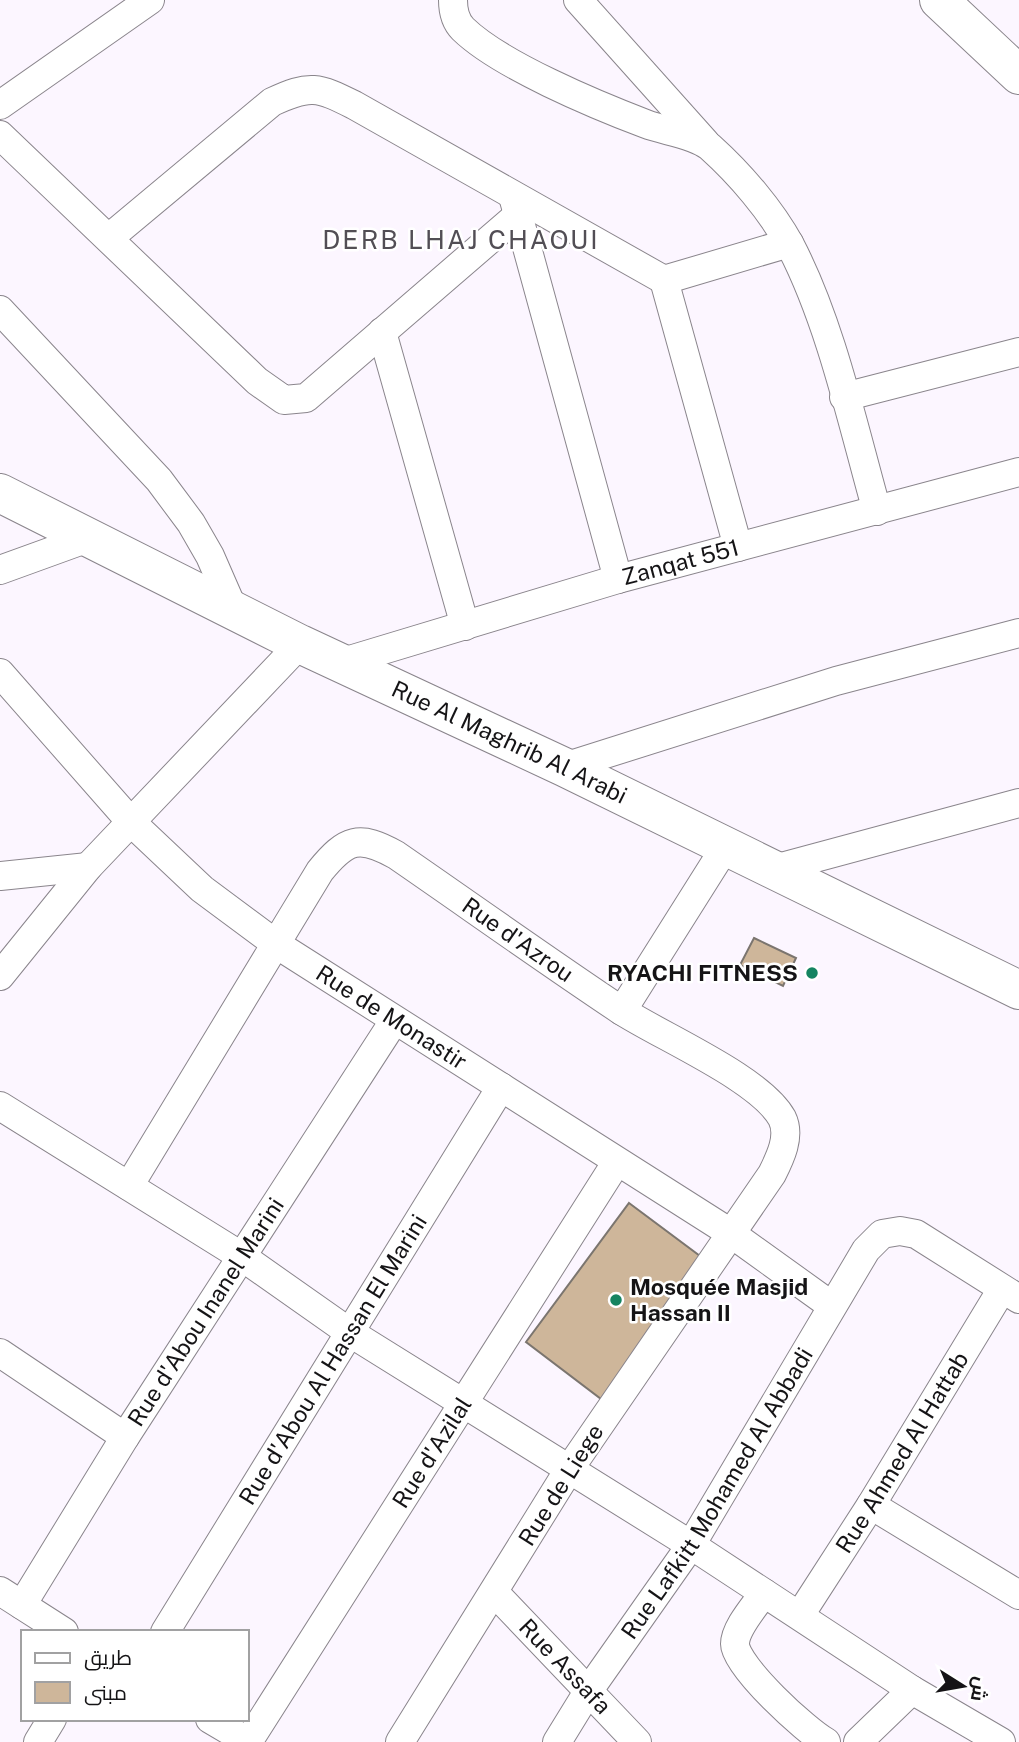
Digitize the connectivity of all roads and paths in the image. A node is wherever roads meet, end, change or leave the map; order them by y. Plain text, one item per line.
1 (150, 0) edge
2 (453, 0) edge
3 (578, 0) edge
4 (939, 0) edge
5 (1019, 75) edge
6 (0, 105) edge
7 (0, 135) edge
8 (707, 144) junction
9 (515, 206) junction
10 (108, 238) junction
11 (789, 243) junction
12 (664, 280) junction
13 (0, 310) edge
14 (382, 332) junction
15 (1019, 352) edge
16 (844, 397) junction
17 (1019, 472) edge
18 (0, 493) edge
19 (877, 511) junction
20 (91, 537) junction
21 (738, 547) junction
22 (0, 570) edge
23 (618, 579) junction
24 (234, 611) junction
25 (465, 626) junction
26 (1019, 633) edge
27 (300, 644) junction
28 (343, 662) junction
29 (0, 673) edge
30 (564, 767) junction
31 (1019, 803) edge
32 (131, 822) junction
33 (726, 846) junction
34 (88, 867) junction
35 (774, 869) junction
36 (0, 876) edge
37 (276, 944) junction
38 (0, 976) edge
39 (1019, 989) edge
40 (622, 1011) junction
41 (394, 1021) junction
42 (501, 1087) junction
43 (0, 1106) edge
44 (616, 1163) junction
45 (129, 1186) junction
46 (729, 1232) junction
47 (241, 1256) junction
48 (1010, 1294) edge
49 (832, 1306) junction
50 (349, 1332) junction
51 (0, 1353) edge
52 (465, 1403) junction
53 (125, 1437) junction
54 (569, 1468) junction
55 (871, 1505) junction
56 (691, 1545) junction
57 (494, 1592) junction
58 (764, 1593) junction
59 (1019, 1595) edge
60 (11, 1598) edge
61 (800, 1615) junction
62 (61, 1630) edge
63 (166, 1630) edge
64 (589, 1690) junction
65 (912, 1690) junction
66 (51, 1721) edge
67 (213, 1721) edge
68 (38, 1742) edge
69 (249, 1742) edge
70 (400, 1742) edge
71 (557, 1742) edge
72 (637, 1742) edge
73 (826, 1742) edge
74 (858, 1742) edge
75 (1001, 1742) edge

1 - 6 street
2 - 8 street
3 - 8 street
4 - 5 street
7 - 10 street
8 - 11 street
9 - 10 street
9 - 12 street
9 - 14 street
9 - 23 street
10 - 14 street
11 - 12 street
11 - 16 street
12 - 21 street
13 - 24 street
14 - 25 street
15 - 16 street
16 - 19 street
17 - 19 street, Zanqat 551
18 - 20 street, Rue Al Maghrib Al Arabi
19 - 21 street, Zanqat 551
20 - 22 street
20 - 24 street, Rue Al Maghrib Al Arabi
21 - 23 street, Zanqat 551
23 - 25 street, Zanqat 551
24 - 27 street, Rue Al Maghrib Al Arabi
25 - 28 street, Zanqat 551
26 - 30 street
27 - 28 street, Rue Al Maghrib Al Arabi
27 - 32 street
28 - 30 street, Rue Al Maghrib Al Arabi
29 - 32 street, Rue de Monastir
30 - 33 street, Rue Al Maghrib Al Arabi
31 - 35 street
32 - 34 street
32 - 37 street, Rue de Monastir
33 - 35 street, Rue Al Maghrib Al Arabi
33 - 40 street
34 - 36 street
34 - 38 street
35 - 39 street, Rue Al Maghrib Al Arabi
37 - 40 street, Rue d'Azrou
37 - 41 street, Rue de Monastir
37 - 45 street, Rue d'Azrou
40 - 46 street, Rue d'Azrou
41 - 42 street, Rue de Monastir
41 - 47 street, Rue d'Abou Inanel Marini
42 - 44 street, Rue de Monastir
42 - 50 street, Rue d'Abou Al Hassan El Marini
43 - 45 street
44 - 46 street, Rue de Monastir
44 - 52 street, Rue d'Azilal
45 - 47 street
46 - 49 street, Rue de Monastir
46 - 54 street, Rue de Liege
47 - 50 street
47 - 53 street, Rue d'Abou Inanel Marini
48 - 49 street, Rue Lafkitt Mohamed Al Abbadi
48 - 55 street, Rue Ahmed Al Hattab
49 - 56 street, Rue Lafkitt Mohamed Al Abbadi
50 - 52 street
50 - 63 street, Rue d'Abou Al Hassan El Marini
51 - 53 street
52 - 54 street
52 - 69 street, Rue d'Azilal
53 - 60 street, Rue d'Abou Inanel Marini
54 - 56 street
54 - 57 street, Rue de Liege
55 - 59 street
55 - 61 street, Rue Ahmed Al Hattab
56 - 58 street
56 - 64 street, Rue Lafkitt Mohamed Al Abbadi
57 - 64 street, Rue Assafa
57 - 70 street, Rue de Liege
58 - 61 street
58 - 73 street
60 - 62 street
61 - 65 street
64 - 71 street, Rue Lafkitt Mohamed Al Abbadi
64 - 72 street, Rue Assafa
65 - 74 street
65 - 75 street
66 - 68 street
67 - 69 street

